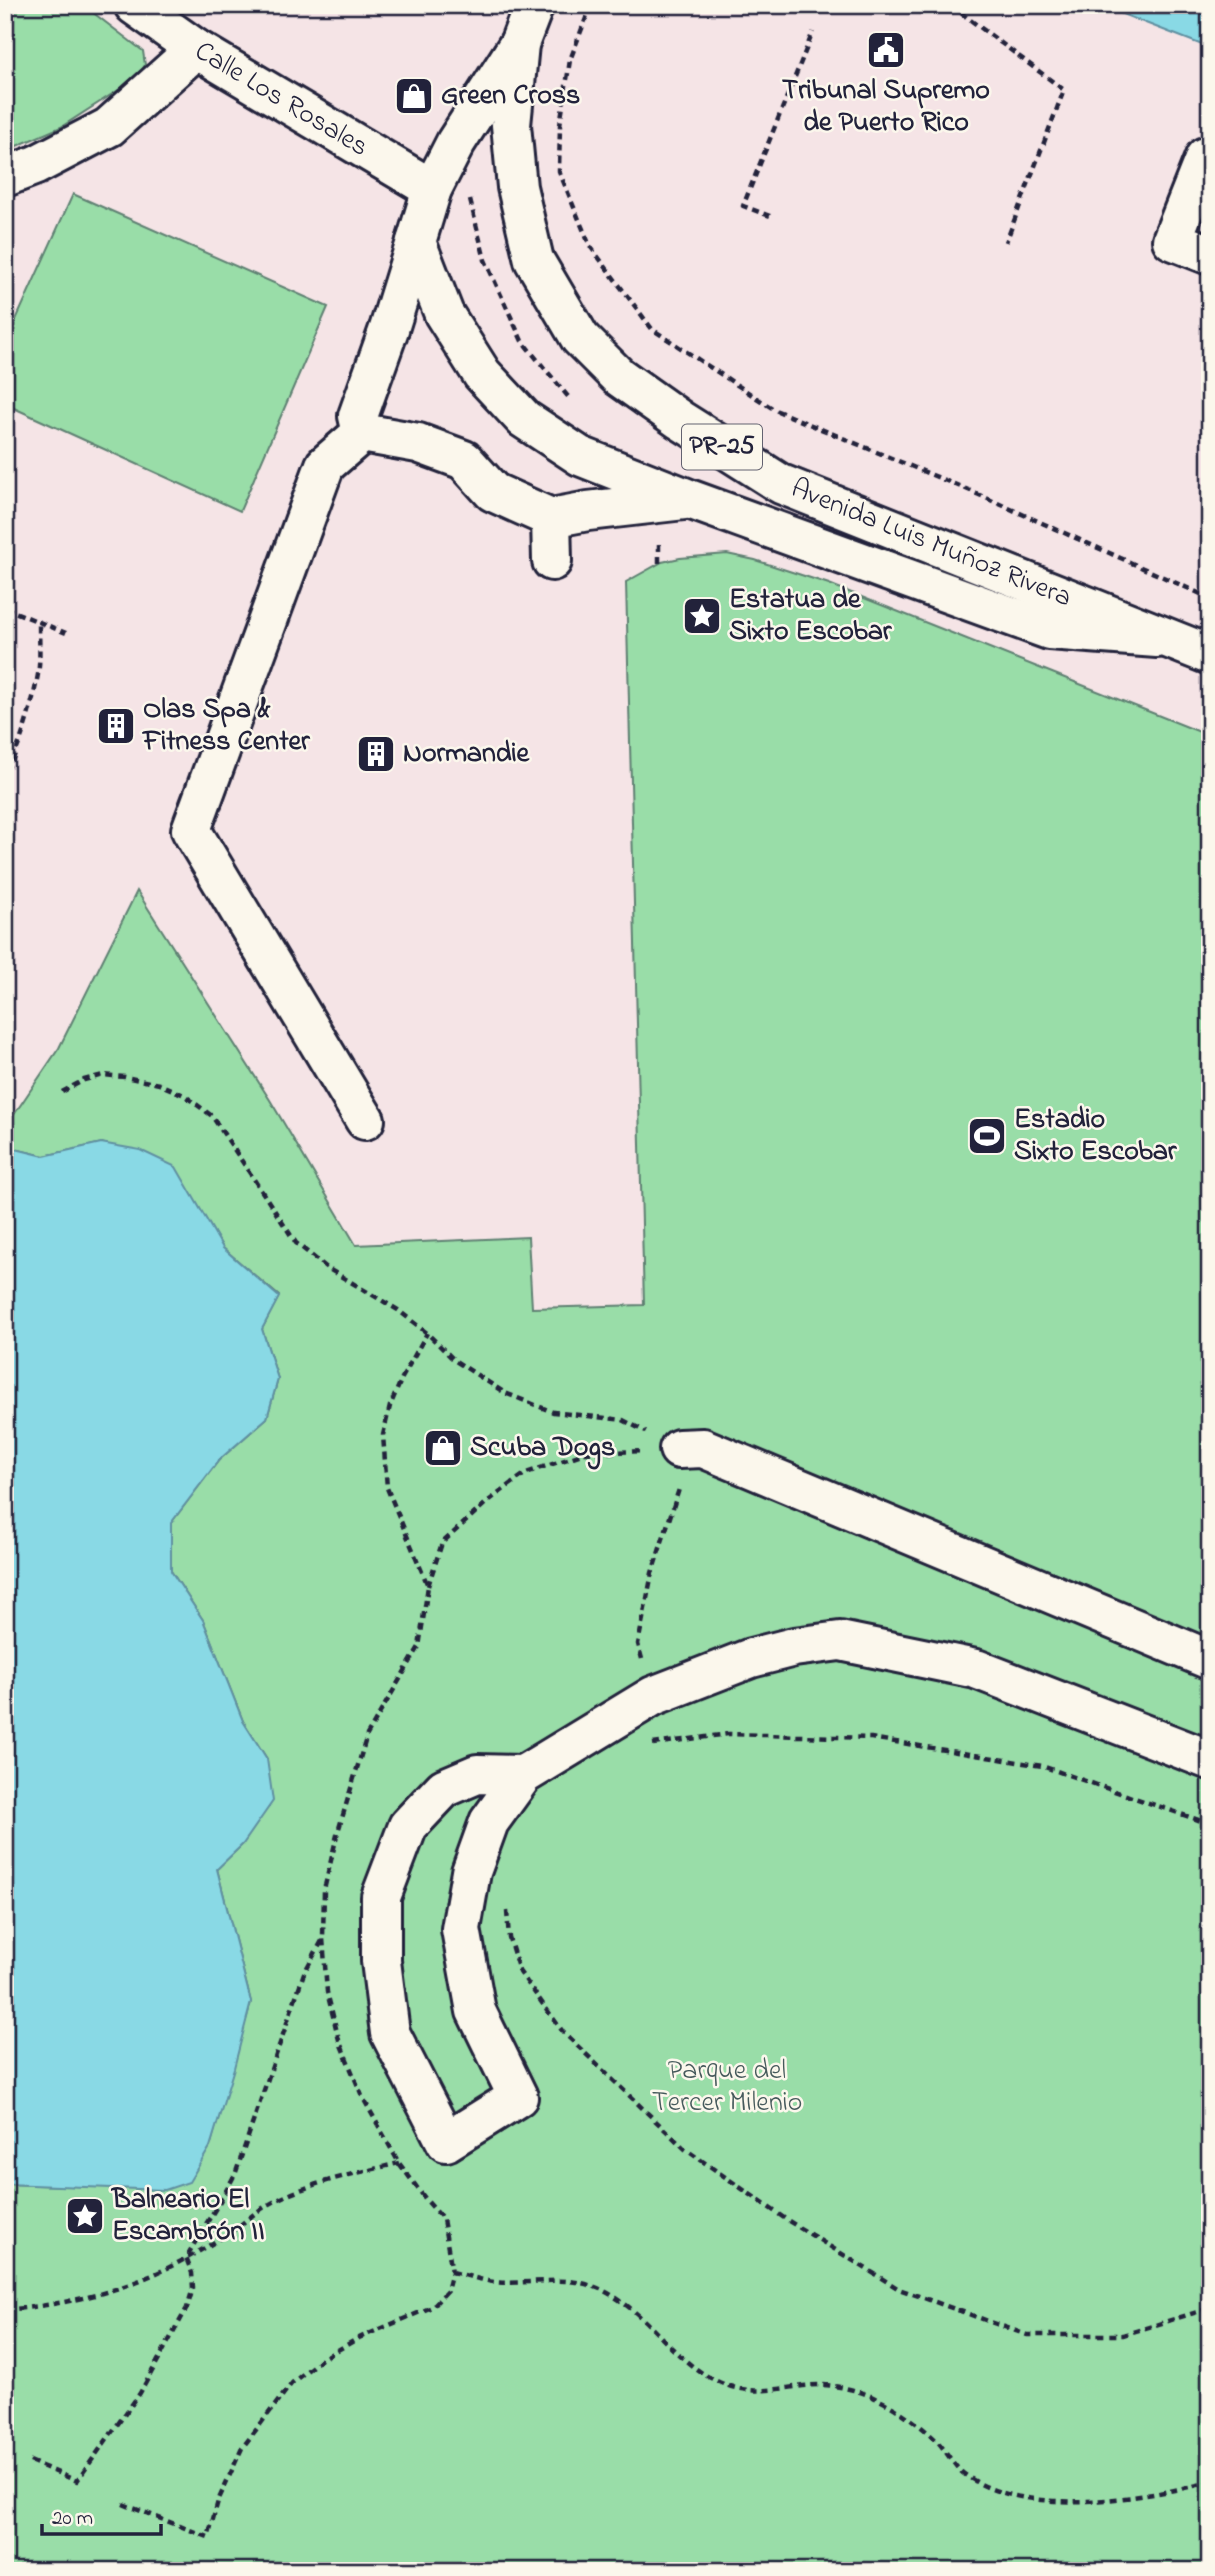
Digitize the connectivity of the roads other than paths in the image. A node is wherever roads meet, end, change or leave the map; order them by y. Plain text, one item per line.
1 (134, 5) edge
2 (534, 5) edge
3 (519, 44) junction
4 (196, 49) junction
5 (1210, 159) edge
6 (5, 177) edge
7 (432, 188) junction
8 (415, 243) junction
9 (1210, 255) edge
10 (362, 433) junction
11 (689, 499) junction
12 (551, 518) junction
13 (552, 561) dead end
14 (1169, 639) junction
15 (1210, 655) edge
16 (365, 1120) dead end
17 (679, 1449) road end
18 (1210, 1660) edge
19 (1210, 1760) edge
20 (523, 1775) junction

1 - 4 street, Calle Los Rosales
2 - 3 street, Avenida Luis Muñoz Rivera / PR-25
3 - 7 street
3 - 14 street, Avenida Luis Muñoz Rivera / PR-25
4 - 6 street
4 - 7 street, Calle Los Rosales
5 - 9 street
7 - 8 street
8 - 10 street
8 - 11 street
10 - 12 street
10 - 16 street
11 - 12 street
11 - 14 street
12 - 13 street
14 - 15 street, Avenida Luis Muñoz Rivera / PR-25
17 - 18 street
19 - 20 street
20 - 20 street

